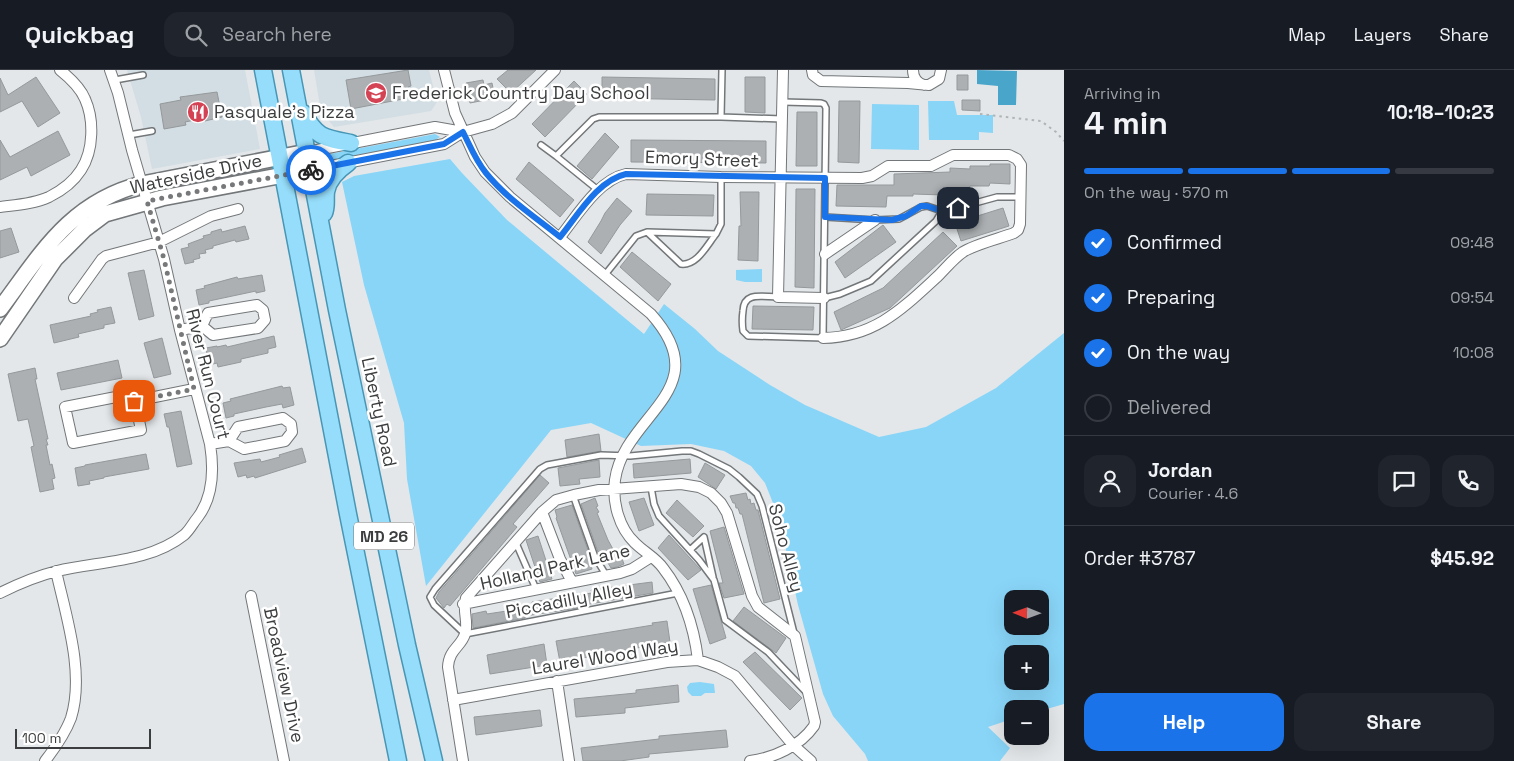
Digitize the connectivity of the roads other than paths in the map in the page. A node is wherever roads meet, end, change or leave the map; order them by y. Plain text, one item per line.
1 (60, 70) edge
2 (110, 70) edge
3 (263, 70) edge
4 (290, 70) edge
5 (444, 70) edge
6 (555, 70) edge
7 (722, 70) edge
8 (783, 70) edge
9 (812, 70) edge
10 (913, 70) edge
11 (941, 70) edge
12 (143, 75) dead end
13 (115, 80) junction
14 (925, 85) junction
15 (782, 102) junction
16 (297, 103) junction
17 (721, 117) junction
18 (782, 119) junction
19 (152, 130) dead end
20 (463, 132) junction
21 (128, 135) junction
22 (351, 144) junction
23 (541, 145) dead end
24 (307, 152) junction
25 (556, 156) junction
26 (279, 158) junction
27 (348, 163) junction
28 (310, 170) junction
29 (282, 175) junction
30 (722, 177) junction
31 (781, 178) junction
32 (825, 178) junction
33 (142, 184) junction
34 (598, 190) junction
35 (1020, 197) junction
36 (147, 201) junction
37 (0, 207) edge
38 (238, 209) dead end
39 (942, 211) junction
40 (825, 217) junction
41 (875, 220) junction
42 (320, 222) junction
43 (647, 232) junction
44 (716, 234) junction
45 (560, 237) junction
46 (159, 242) junction
47 (825, 254) junction
48 (604, 276) junction
49 (778, 296) junction
50 (74, 298) dead end
51 (824, 298) junction
52 (0, 309) edge
53 (202, 326) junction
54 (180, 330) junction
55 (823, 338) junction
56 (0, 339) edge
57 (194, 389) junction
58 (134, 401) junction
59 (229, 441) junction
60 (210, 444) junction
61 (623, 456) junction
62 (651, 487) junction
63 (615, 490) junction
64 (573, 495) junction
65 (542, 512) junction
66 (516, 542) junction
67 (690, 550) junction
68 (651, 557) junction
69 (56, 571) junction
70 (606, 575) junction
71 (714, 580) junction
72 (572, 582) junction
73 (536, 589) junction
74 (0, 593) edge
75 (678, 593) junction
76 (251, 596) dead end
77 (464, 604) junction
78 (465, 634) junction
79 (795, 636) junction
80 (698, 660) junction
81 (557, 681) junction
82 (808, 694) junction
83 (453, 700) junction
84 (793, 745) junction
85 (45, 761) edge
86 (284, 761) edge
87 (398, 761) edge
88 (434, 761) edge
89 (462, 761) edge
90 (569, 761) edge
91 (750, 761) edge
92 (811, 761) edge

1 - 37 street
2 - 13 street, River Run Court
3 - 26 main road, MD 26
4 - 16 main road, Liberty Road / MD 26
5 - 20 street
6 - 20 street
7 - 17 lane
8 - 15 street
9 - 14 street
10 - 14 street
11 - 14 street
12 - 13 lane
13 - 21 street, River Run Court
15 - 18 street
15 - 32 lane
16 - 22 main road
16 - 24 main road, Liberty Road / MD 26
17 - 18 lane
17 - 25 lane
18 - 31 street
19 - 21 lane
20 - 22 street
20 - 27 street
20 - 45 street
21 - 33 street, River Run Court
22 - 24 street
23 - 25 lane
24 - 26 street, Waterside Drive
24 - 28 main road, Liberty Road / MD 26
25 - 34 lane
26 - 29 main road, MD 26
26 - 33 street, Waterside Drive
27 - 28 street
27 - 42 main road
28 - 29 street, Waterside Drive
28 - 42 main road, Liberty Road / MD 26
29 - 36 street, Waterside Drive
29 - 87 main road, MD 26
30 - 31 street, Emory Street
30 - 34 street, Emory Street
30 - 44 lane
31 - 32 street, Emory Street
31 - 49 street
32 - 35 street, Emory Street
32 - 40 lane
33 - 36 street, River Run Court
33 - 52 street, Waterside Drive
34 - 45 street, Emory Street
35 - 39 lane
35 - 55 street
36 - 46 street, River Run Court
36 - 56 street, Waterside Drive
38 - 46 street
39 - 41 lane
39 - 51 lane
40 - 41 lane
40 - 47 lane
41 - 47 street
42 - 88 main road, Liberty Road / MD 26
43 - 44 lane
43 - 44 lane
43 - 48 lane
45 - 48 street
46 - 50 street
46 - 54 street, River Run Court
47 - 51 lane
48 - 61 street
49 - 51 street
49 - 55 lane
51 - 55 lane
53 - 53 street
53 - 54 street
54 - 57 street, River Run Court
57 - 58 street
57 - 60 street, River Run Court
58 - 58 street
59 - 59 street
59 - 60 street
60 - 69 street, River Run Court
61 - 63 street
61 - 78 lane, Soho Alley
61 - 79 lane, Soho Alley
62 - 63 street
62 - 67 lane
62 - 79 street
63 - 64 street
63 - 68 street
64 - 65 street
64 - 70 lane
65 - 66 street
65 - 72 street
66 - 73 lane
66 - 77 street
67 - 71 lane
67 - 71 lane
68 - 70 street, Holland Park Lane
68 - 75 street
69 - 74 street, River Run Court
69 - 85 street
70 - 72 street, Holland Park Lane
71 - 82 lane
72 - 73 street, Holland Park Lane
73 - 77 street, Holland Park Lane
75 - 78 lane, Piccadilly Alley
75 - 80 street
76 - 86 street, Broadview Drive
77 - 78 street
78 - 83 street
79 - 82 street
80 - 81 street, Laurel Wood Way
80 - 84 street, Laurel Wood Way
81 - 83 street, Laurel Wood Way
81 - 90 street
82 - 84 street
83 - 89 street
84 - 91 street
84 - 92 street, Laurel Wood Way

